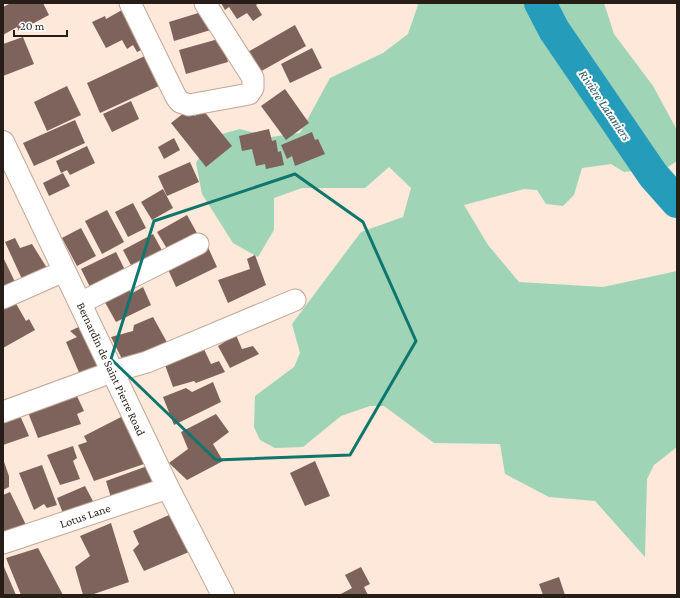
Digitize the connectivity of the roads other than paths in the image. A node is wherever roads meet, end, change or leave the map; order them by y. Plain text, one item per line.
1 (205, 3) edge
2 (136, 5) edge
3 (3, 142) edge
4 (198, 244) dead end
5 (64, 270) junction
6 (3, 298) edge
7 (295, 300) dead end
8 (80, 303) junction
9 (112, 372) junction
10 (3, 412) edge
11 (168, 488) junction
12 (3, 543) edge
13 (222, 595) edge

1 - 2 street
3 - 5 main road, Bernardin de Saint Pierre Road
4 - 8 street
5 - 6 street
5 - 8 main road, Bernardin de Saint Pierre Road
7 - 9 street
8 - 9 main road, Bernardin de Saint Pierre Road
9 - 10 street
9 - 11 main road, Bernardin de Saint Pierre Road
11 - 12 street, Lotus Lane
11 - 13 main road, Bernardin de Saint Pierre Road

